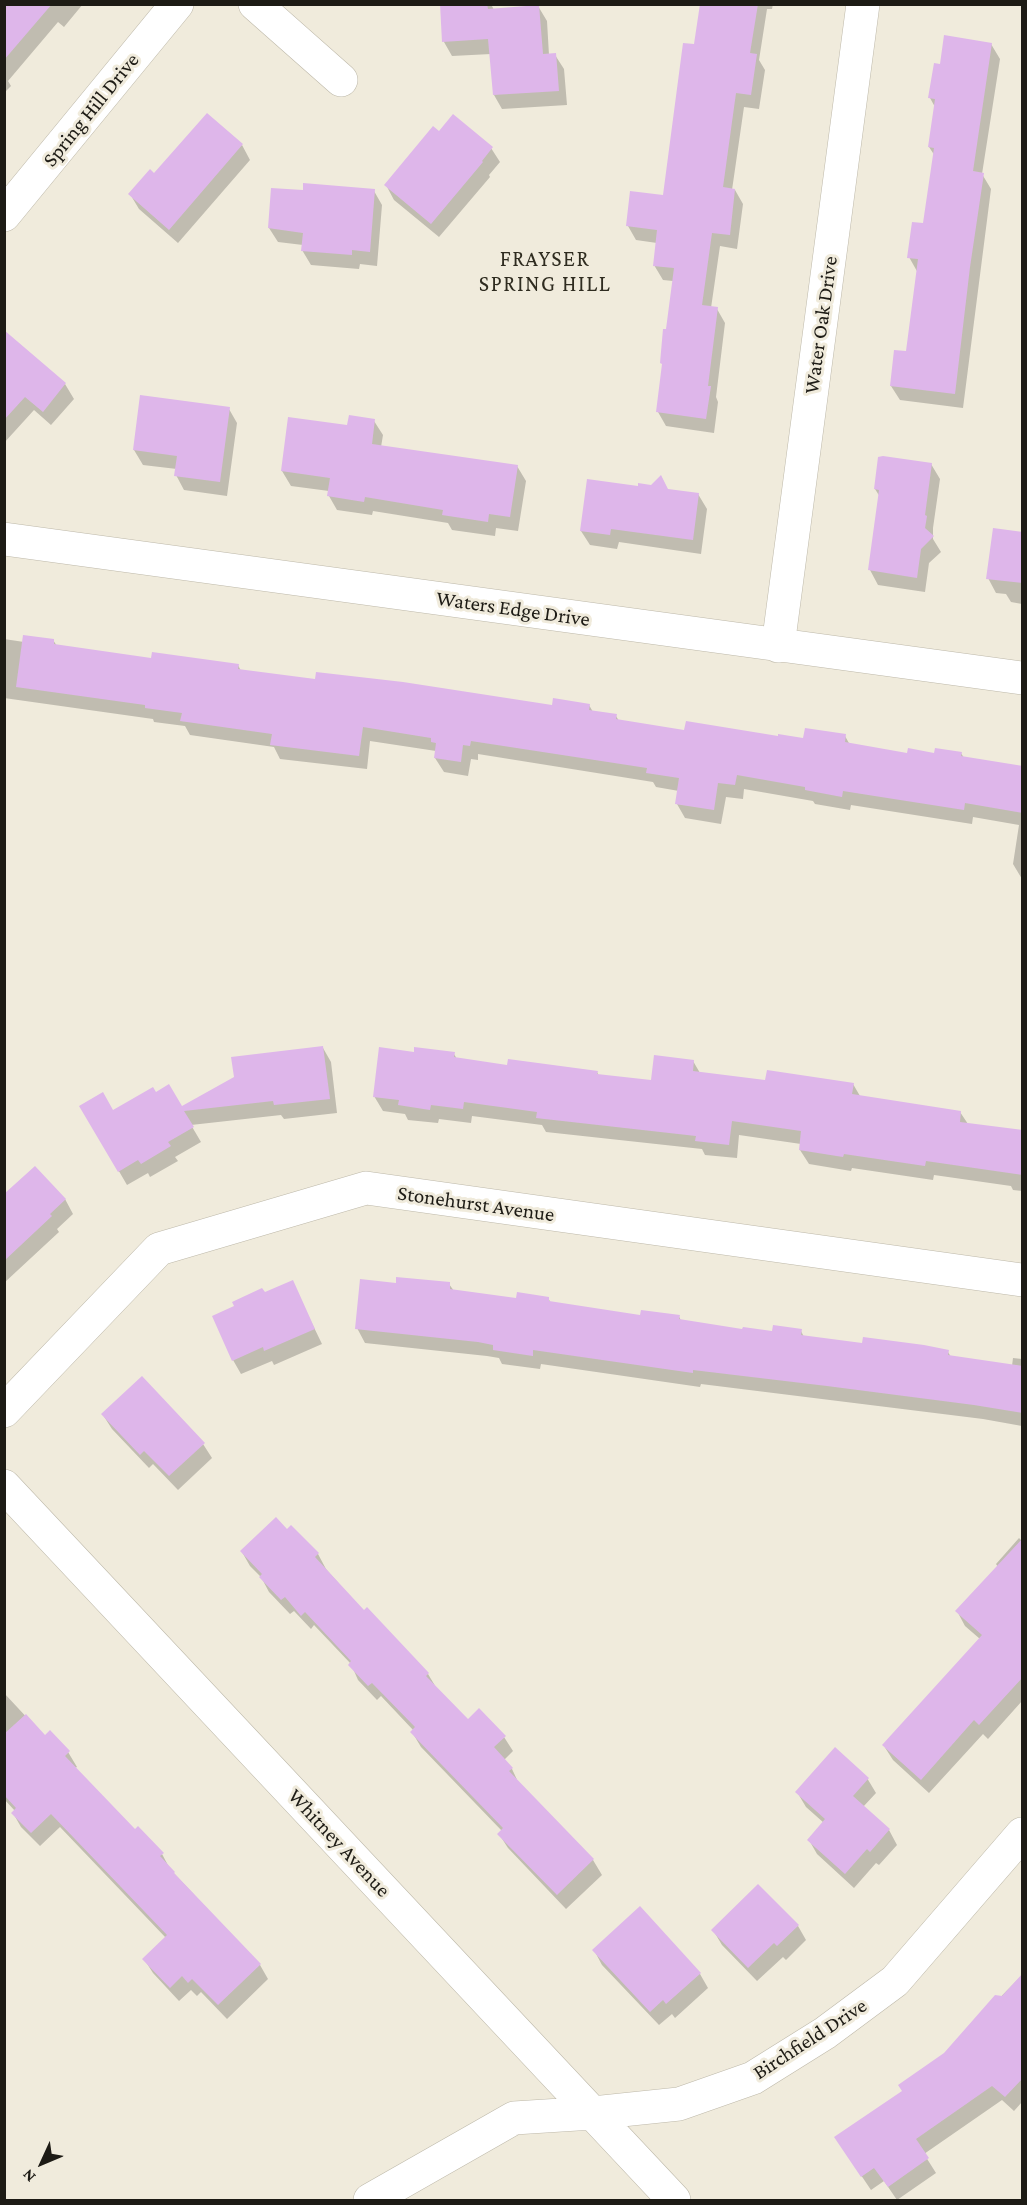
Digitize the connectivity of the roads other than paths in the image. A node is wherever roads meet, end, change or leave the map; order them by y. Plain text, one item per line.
1 (177, 4) edge
2 (255, 4) edge
3 (863, 4) edge
4 (341, 80) dead end
5 (4, 215) edge
6 (4, 539) edge
7 (778, 646) junction
8 (1023, 678) edge
9 (1023, 1280) edge
10 (4, 1411) edge
11 (4, 1486) edge
12 (1023, 1834) edge
13 (593, 2113) junction
14 (370, 2200) edge
15 (674, 2200) edge

1 - 5 street, Spring Hill Drive
2 - 4 street
3 - 7 street, Water Oak Drive
6 - 7 street, Waters Edge Drive
7 - 8 street, Waters Edge Drive
9 - 10 street, Stonehurst Avenue
11 - 13 street, Whitney Avenue
12 - 13 street, Birchfield Drive
13 - 14 street, Birchfield Drive
13 - 15 street, Whitney Avenue

